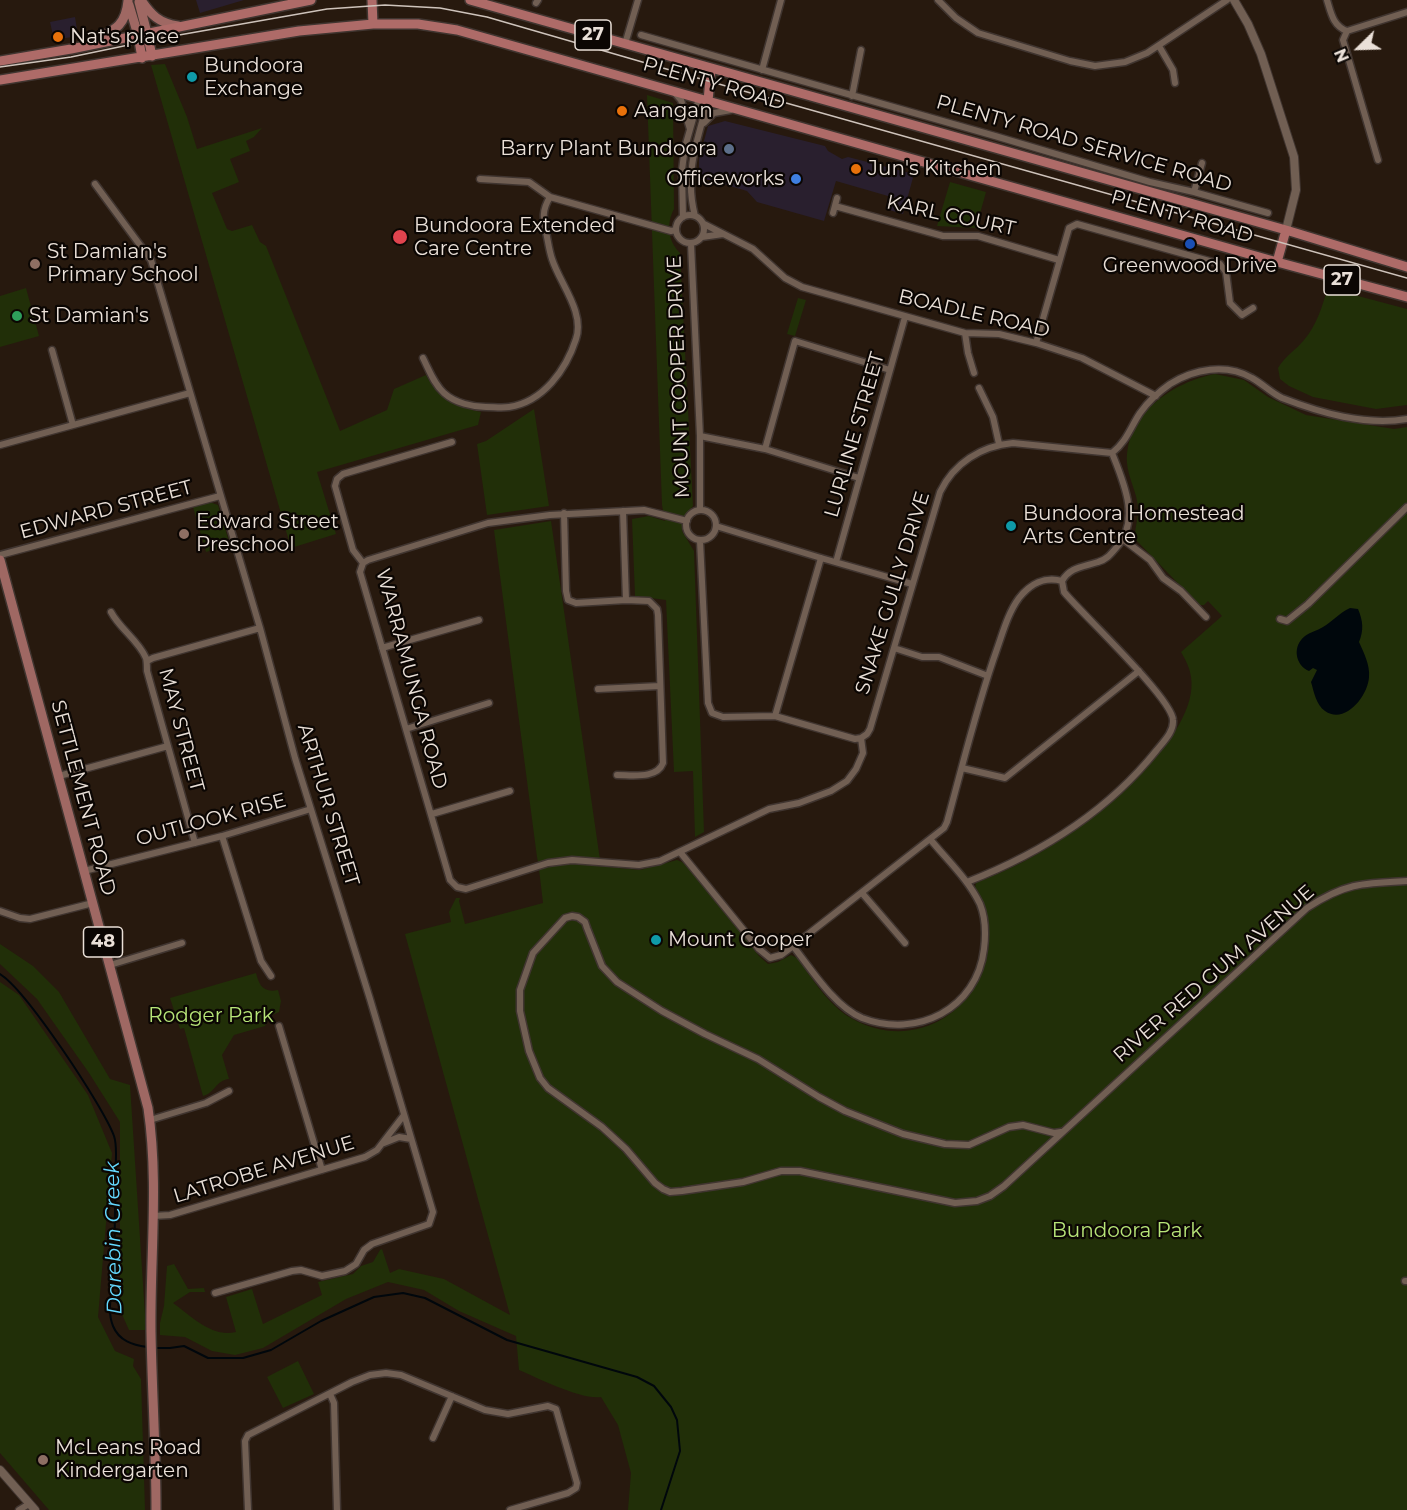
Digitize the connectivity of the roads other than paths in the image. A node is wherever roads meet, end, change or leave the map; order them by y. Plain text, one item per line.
1 (140, 0) edge
2 (311, 0) edge
3 (372, 0) edge
4 (470, 0) edge
5 (638, 0) edge
6 (781, 0) edge
7 (938, 0) edge
8 (1227, 0) edge
9 (1234, 0) edge
10 (1327, 0) edge
11 (128, 1) edge
12 (1407, 12) edge
13 (373, 24) junction
14 (178, 27) junction
15 (1347, 31) junction
16 (143, 34) junction
17 (641, 35) dead end
18 (663, 42) junction
19 (625, 44) junction
20 (83, 46) junction
21 (1159, 46) junction
22 (861, 50) dead end
23 (648, 51) junction
24 (147, 57) junction
25 (0, 61) edge
26 (711, 68) junction
27 (762, 70) junction
28 (0, 80) edge
29 (1175, 83) dead end
30 (672, 91) junction
31 (852, 96) junction
32 (703, 100) junction
33 (737, 109) junction
34 (921, 116) junction
35 (919, 127) junction
36 (700, 129) junction
37 (690, 130) junction
38 (1378, 160) dead end
39 (1202, 164) dead end
40 (480, 178) dead end
41 (95, 184) dead end
42 (1194, 192) junction
43 (550, 197) junction
44 (837, 198) dead end
45 (1238, 205) junction
46 (1268, 213) dead end
47 (695, 216) junction
48 (683, 217) junction
49 (1246, 219) junction
50 (704, 224) junction
51 (676, 230) junction
52 (1286, 230) junction
53 (723, 234) junction
54 (702, 237) junction
55 (691, 244) junction
56 (1059, 260) junction
57 (1277, 262) junction
58 (1407, 267) edge
59 (1407, 297) edge
60 (1253, 308) dead end
61 (905, 317) junction
62 (965, 333) junction
63 (1036, 343) junction
64 (52, 350) dead end
65 (423, 358) dead end
66 (890, 370) junction
67 (974, 374) dead end
68 (979, 388) dead end
69 (190, 393) junction
70 (1156, 396) junction
71 (1407, 419) edge
72 (73, 425) junction
73 (700, 436) junction
74 (452, 442) dead end
75 (999, 444) junction
76 (0, 445) edge
77 (765, 449) junction
78 (1112, 453) junction
79 (859, 478) junction
80 (220, 496) junction
81 (1407, 507) edge
82 (700, 510) junction
83 (623, 511) junction
84 (564, 513) junction
85 (687, 521) junction
86 (716, 526) junction
87 (1124, 540) junction
88 (700, 541) junction
89 (0, 555) edge
90 (820, 558) junction
91 (0, 560) edge
92 (836, 562) junction
93 (363, 563) junction
94 (1062, 581) junction
95 (912, 584) junction
96 (626, 600) junction
97 (111, 612) dead end
98 (1206, 617) dead end
99 (1280, 619) dead end
100 (479, 620) dead end
101 (260, 628) junction
102 (382, 648) junction
103 (894, 648) junction
104 (147, 661) junction
105 (1139, 671) junction
106 (988, 676) junction
107 (660, 686) junction
108 (598, 689) dead end
109 (489, 703) dead end
110 (775, 716) junction
111 (406, 729) junction
112 (861, 738) junction
113 (168, 746) junction
114 (962, 768) junction
115 (617, 775) dead end
116 (58, 776) junction
117 (510, 791) dead end
118 (311, 809) junction
119 (432, 814) junction
120 (222, 836) junction
121 (930, 839) junction
122 (195, 843) junction
123 (680, 852) junction
124 (84, 871) junction
125 (1407, 881) edge
126 (967, 882) junction
127 (457, 887) joint
128 (862, 893) junction
129 (93, 903) junction
130 (0, 911) edge
131 (182, 943) dead end
132 (905, 943) dead end
133 (793, 946) junction
134 (110, 965) junction
135 (271, 976) dead end
136 (279, 1026) dead end
137 (229, 1091) dead end
138 (404, 1115) junction
139 (150, 1120) junction
140 (1061, 1132) junction
141 (411, 1139) junction
142 (381, 1145) junction
143 (322, 1170) junction
144 (153, 1216) junction
145 (215, 1293) dead end
146 (330, 1394) junction
147 (452, 1396) junction
148 (433, 1438) dead end
149 (0, 1470) edge
150 (32, 1507) edge
151 (19, 1510) edge
152 (156, 1510) edge
153 (248, 1510) edge
154 (337, 1510) edge
155 (510, 1510) edge

1 - 14 main road
1 - 16 main road
2 - 14 highway
3 - 13 highway
4 - 19 highway, PLENTY ROAD / 27
5 - 19 street
6 - 27 street
7 - 21 street
8 - 21 street
9 - 52 street
10 - 15 street
11 - 16 main road
11 - 20 main road
12 - 15 street
13 - 24 highway, PLENTY ROAD / 27
13 - 30 highway, PLENTY ROAD / 27
14 - 16 highway
15 - 38 street
16 - 20 highway
16 - 24 highway
17 - 18 street, PLENTY ROAD SERVICE ROAD
18 - 23 street
18 - 27 street, PLENTY ROAD SERVICE ROAD
19 - 23 highway, PLENTY ROAD / 27
20 - 25 highway
21 - 29 street
22 - 31 street
23 - 26 highway, PLENTY ROAD / 27
24 - 28 highway, PLENTY ROAD / 27
26 - 32 highway
26 - 35 highway, PLENTY ROAD / 27
27 - 31 street, PLENTY ROAD SERVICE ROAD
30 - 32 highway, PLENTY ROAD / 27
30 - 37 street
31 - 34 street, PLENTY ROAD SERVICE ROAD
32 - 33 highway, PLENTY ROAD / 27
32 - 36 street
32 - 37 street
33 - 36 street
33 - 57 highway, PLENTY ROAD / 27
34 - 35 street, PLENTY ROAD SERVICE ROAD
34 - 42 street, PLENTY ROAD SERVICE ROAD
35 - 49 highway, PLENTY ROAD / 27
36 - 47 street
37 - 48 street
39 - 42 street
40 - 43 street
41 - 69 street, ARTHUR STREET
42 - 45 street, PLENTY ROAD SERVICE ROAD
43 - 51 street
43 - 65 street
44 - 56 street, KARL COURT
45 - 46 street, PLENTY ROAD SERVICE ROAD
45 - 49 street, PLENTY ROAD SERVICE ROAD
47 - 48 street
47 - 50 street
48 - 51 street
49 - 52 highway, PLENTY ROAD / 27
50 - 53 street, BOADLE ROAD
50 - 54 street
51 - 55 street
52 - 57 highway
52 - 58 highway, PLENTY ROAD / 27
53 - 54 street
53 - 61 street, BOADLE ROAD
54 - 55 street
55 - 73 street, MOUNT COOPER DRIVE
56 - 60 street
56 - 63 street
57 - 59 highway, PLENTY ROAD / 27
61 - 62 street, BOADLE ROAD
61 - 66 street, LURLINE STREET
62 - 63 street, BOADLE ROAD
62 - 67 street
63 - 70 street, BOADLE ROAD
64 - 72 street
66 - 77 street
66 - 79 street, LURLINE STREET
68 - 75 street
69 - 72 street
69 - 80 street, ARTHUR STREET
70 - 71 street
70 - 78 street
72 - 76 street
73 - 77 street
73 - 82 street, MOUNT COOPER DRIVE
74 - 93 street, WARRAMUNGA ROAD
75 - 78 street, SNAKE GULLY DRIVE
75 - 95 street, SNAKE GULLY DRIVE
77 - 79 street
78 - 87 street
79 - 92 street, LURLINE STREET
80 - 89 street, EDWARD STREET
80 - 101 street, ARTHUR STREET
81 - 99 street
82 - 85 street
82 - 86 street
83 - 84 street
83 - 85 street
83 - 96 street
84 - 93 street
84 - 96 street
85 - 88 street
86 - 88 street
86 - 90 street
87 - 94 street
87 - 98 street
88 - 110 street
90 - 92 street
90 - 110 street
91 - 116 main road, SETTLEMENT ROAD / 48
92 - 95 street
93 - 102 street, WARRAMUNGA ROAD
94 - 105 street
94 - 106 street
95 - 103 street, SNAKE GULLY DRIVE
96 - 107 street
97 - 104 street
100 - 102 street
101 - 104 street
101 - 118 street, ARTHUR STREET
102 - 111 street, WARRAMUNGA ROAD
103 - 106 street
103 - 112 street, SNAKE GULLY DRIVE
104 - 113 street, MAY STREET
105 - 114 street
105 - 126 street
106 - 114 street
107 - 108 street
107 - 115 street
109 - 111 street
110 - 112 street
111 - 119 street, WARRAMUNGA ROAD
112 - 123 street, SNAKE GULLY DRIVE
113 - 116 street
113 - 122 street, MAY STREET
114 - 121 street
116 - 124 main road, SETTLEMENT ROAD / 48
117 - 119 street
118 - 120 street, OUTLOOK RISE
118 - 138 street, ARTHUR STREET
119 - 127 street, WARRAMUNGA ROAD
120 - 122 street, OUTLOOK RISE
120 - 135 street
121 - 126 street
121 - 128 street
122 - 124 street, OUTLOOK RISE
123 - 127 street, SNAKE GULLY DRIVE
123 - 133 street
124 - 129 main road, SETTLEMENT ROAD / 48
125 - 140 street, RIVER RED GUM AVENUE
126 - 133 street
128 - 132 street
128 - 133 street
129 - 130 street
129 - 134 main road, SETTLEMENT ROAD / 48
131 - 134 street
134 - 139 main road, SETTLEMENT ROAD / 48
136 - 143 street
137 - 139 street
138 - 141 street, ARTHUR STREET
138 - 142 street, LATROBE AVENUE
139 - 144 main road, SETTLEMENT ROAD / 48
140 - 140 street, RIVER RED GUM AVENUE
141 - 142 street, LATROBE AVENUE
141 - 145 street, ARTHUR STREET
142 - 143 street, LATROBE AVENUE
143 - 144 street, LATROBE AVENUE
144 - 152 main road, SETTLEMENT ROAD / 48
146 - 147 street
146 - 153 street
146 - 154 street
147 - 148 street
147 - 155 street
149 - 150 street
150 - 151 street

